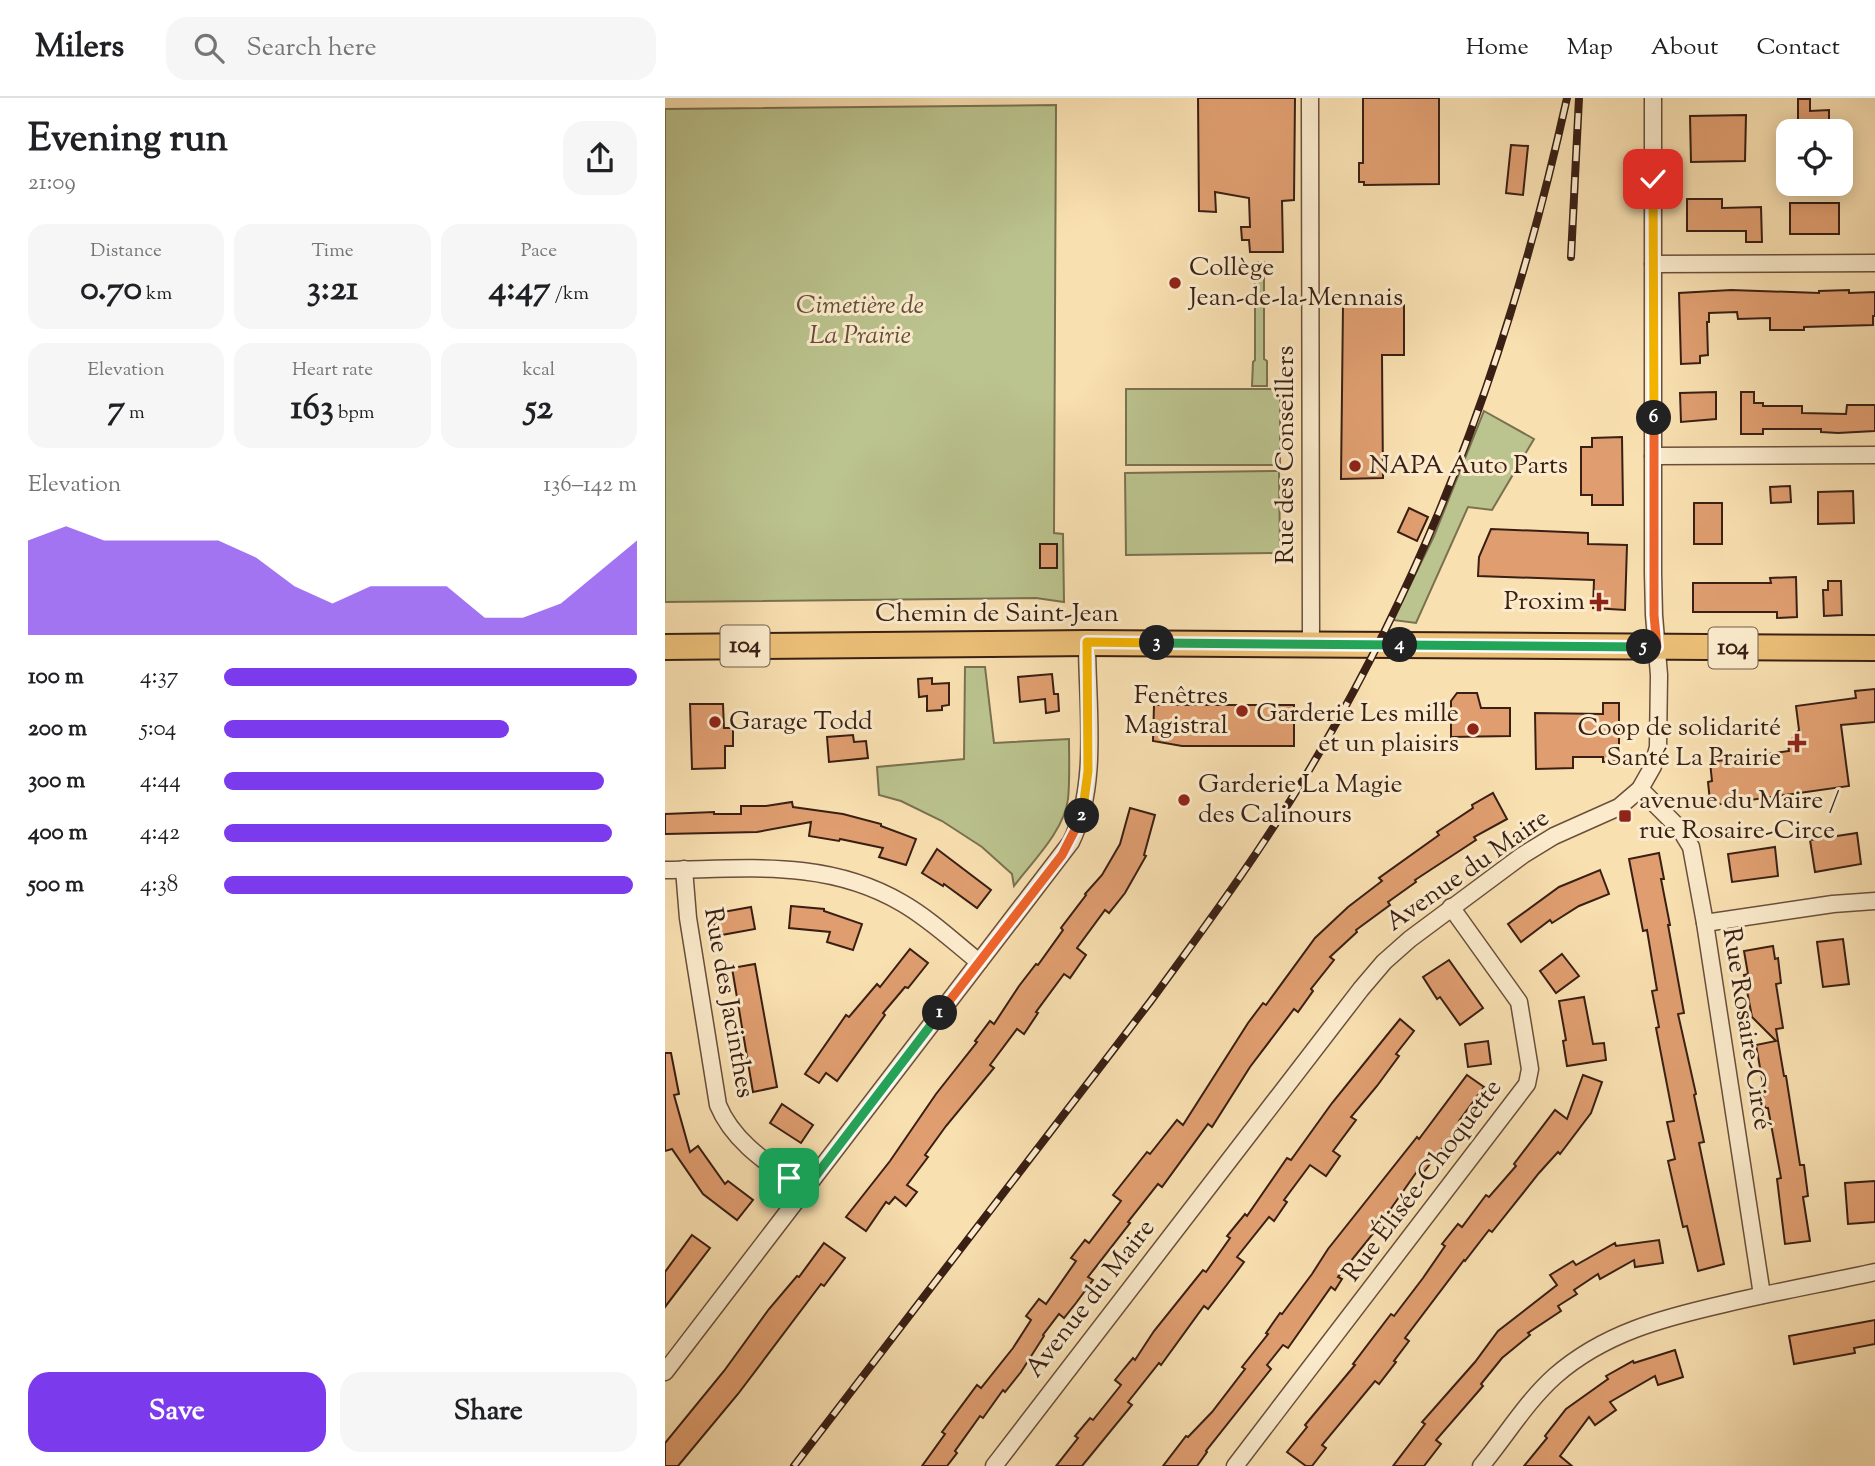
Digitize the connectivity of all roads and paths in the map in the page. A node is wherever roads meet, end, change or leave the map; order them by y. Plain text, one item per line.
1 (1310, 98) edge
2 (1653, 98) edge
3 (1875, 263) edge
4 (1653, 264) junction
5 (1875, 454) edge
6 (1653, 456) junction
7 (1087, 642) junction
8 (1311, 644) junction
9 (665, 647) edge
10 (1657, 647) junction
11 (1875, 648) edge
12 (1640, 789) junction
13 (665, 870) edge
14 (684, 870) junction
15 (1875, 902) edge
16 (1451, 908) junction
17 (1705, 923) junction
18 (979, 962) junction
19 (805, 1190) junction
20 (1875, 1272) edge
21 (1762, 1296) junction
22 (665, 1372) edge
23 (993, 1466) edge
24 (1235, 1466) edge
25 (1481, 1466) edge

1 - 8 street, Rue des Conseillers
2 - 4 street, Avenue du Maire
3 - 4 street
4 - 6 street, Avenue du Maire
5 - 6 street
6 - 10 street, Avenue du Maire
7 - 8 main road, Chemin de Saint-Jean / 104
7 - 9 main road, Chemin de Saint-Jean / 104
7 - 18 street
8 - 10 main road, Chemin de Saint-Jean / 104
10 - 11 main road, Chemin de Saint-Jean / 104
10 - 12 street, Avenue du Maire
12 - 16 street, Avenue du Maire
12 - 17 street, Rue Rosaire-Circé
13 - 14 street
14 - 18 street
14 - 19 street, Rue des Jacinthes
15 - 17 street
16 - 23 street, Avenue du Maire
16 - 24 street, Rue Élisée-Choquette
17 - 21 street, Rue Rosaire-Circé
18 - 19 street
19 - 22 street
20 - 21 street
21 - 25 street

